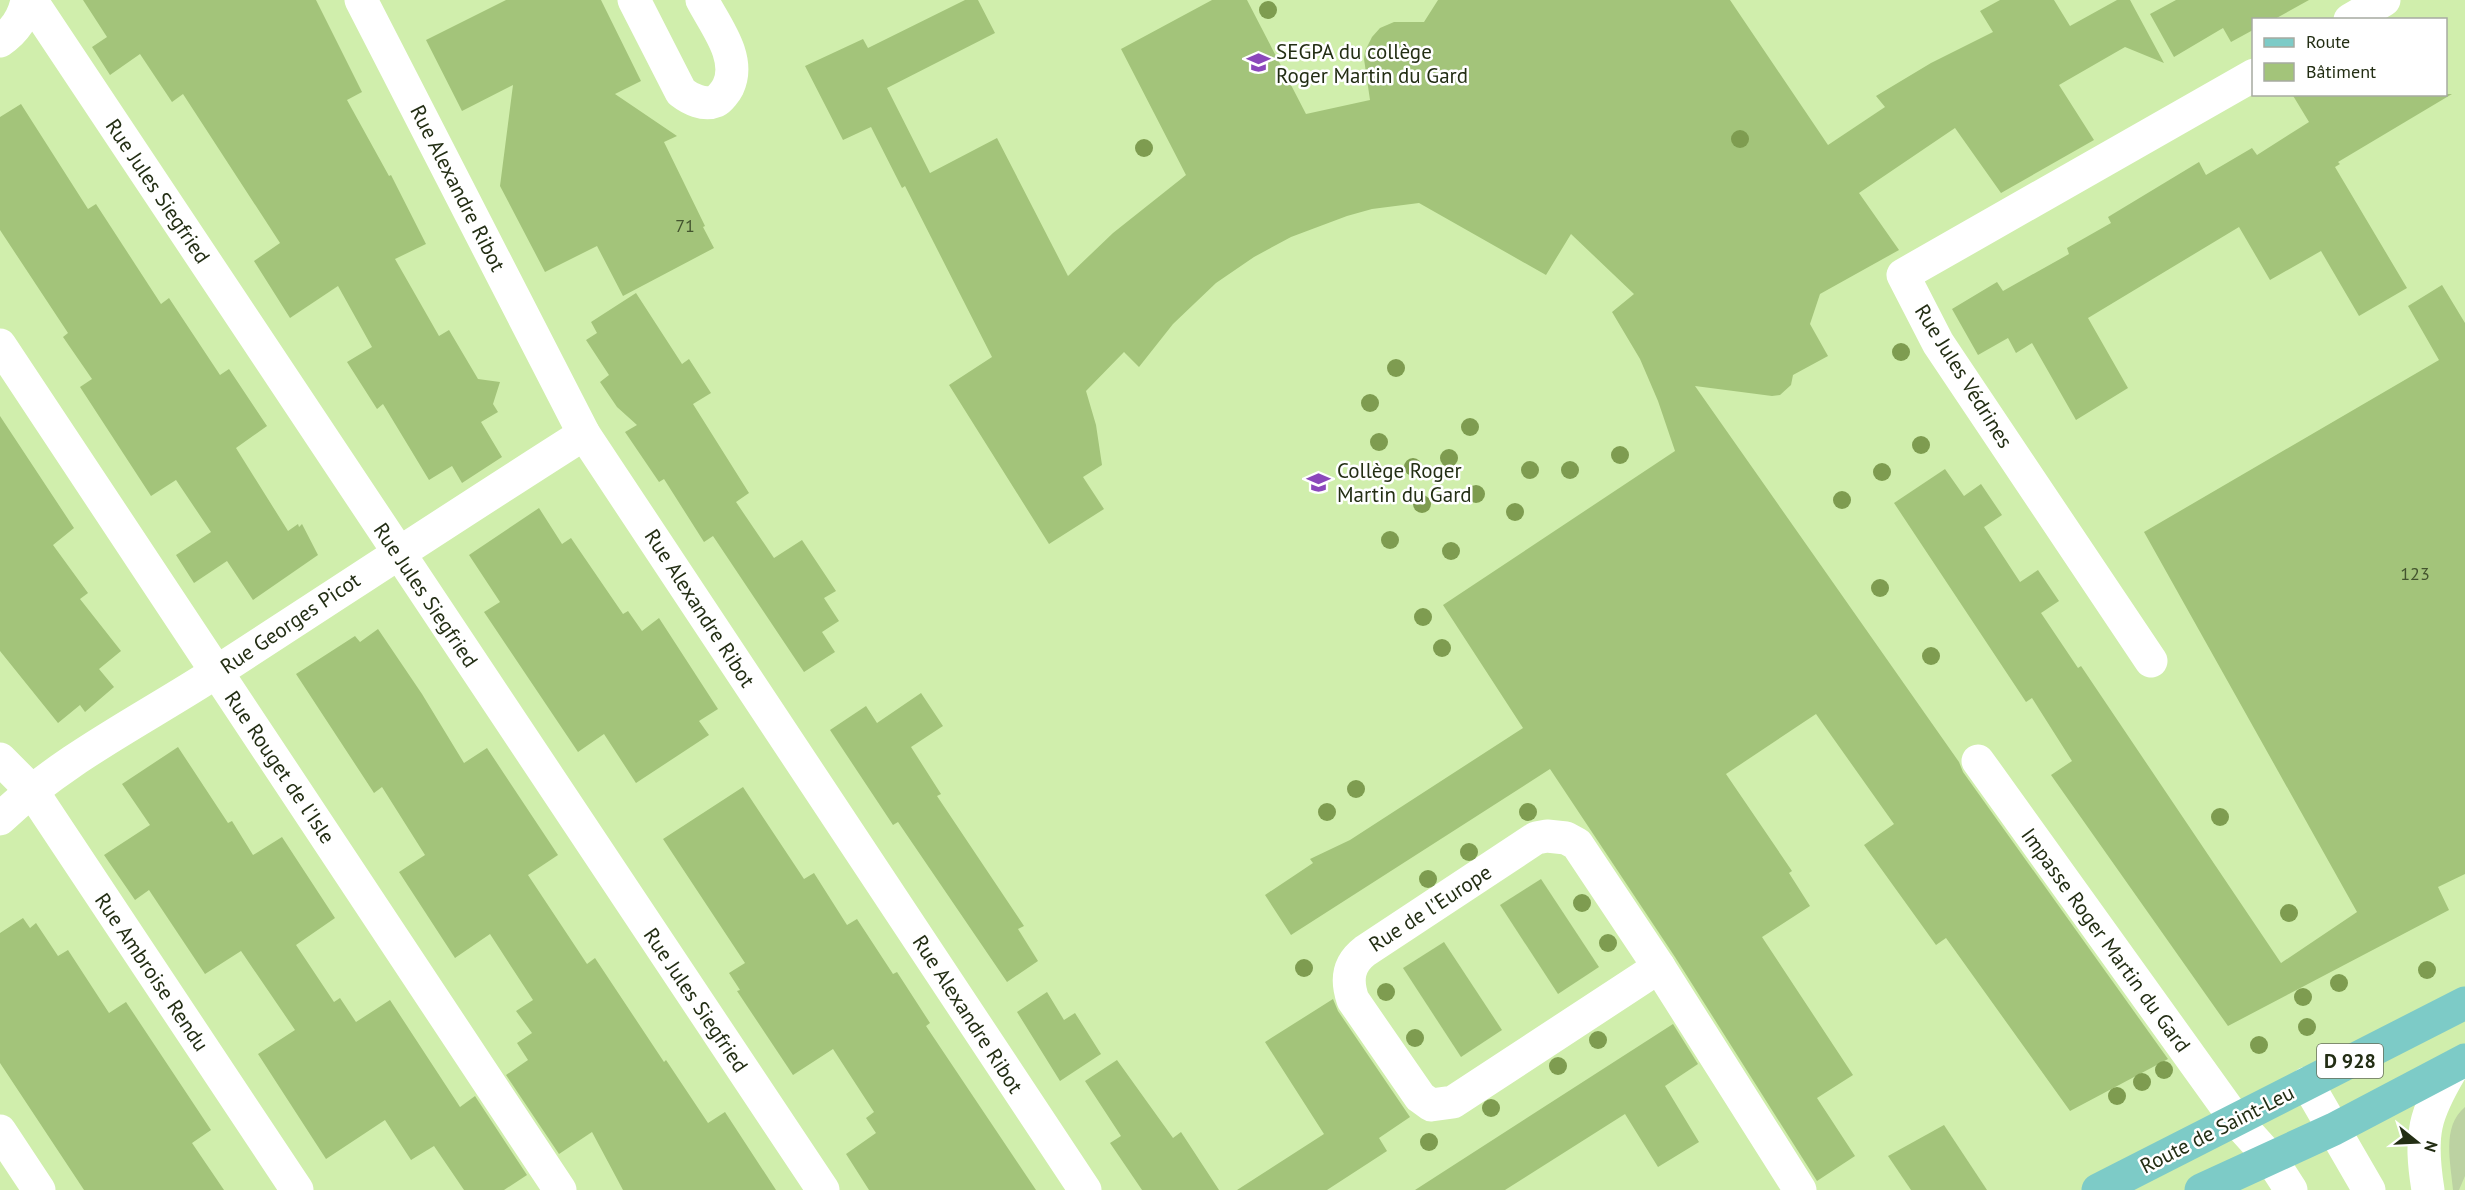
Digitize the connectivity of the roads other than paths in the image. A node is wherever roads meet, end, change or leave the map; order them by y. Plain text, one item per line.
1 (29, 0) edge
2 (361, 0) edge
3 (634, 0) edge
4 (702, 0) edge
5 (2384, 0) edge
6 (2353, 18) edge
7 (0, 41) edge
8 (2252, 76) edge
9 (0, 345) edge
10 (584, 434) junction
11 (397, 552) junction
12 (2151, 661) dead end
13 (217, 672) junction
14 (0, 759) edge
15 (1978, 761) dead end
16 (32, 791) junction
17 (0, 819) edge
18 (1659, 967) junction
19 (2465, 1003) edge
20 (2459, 1063) edge
21 (2307, 1083) junction
22 (2235, 1119) junction
23 (2334, 1129) junction
24 (0, 1131) edge
25 (2271, 1160) junction
26 (39, 1190) edge
27 (297, 1190) edge
28 (560, 1190) edge
29 (823, 1190) edge
30 (1085, 1190) edge
31 (1800, 1190) edge
32 (2098, 1190) edge
33 (2201, 1190) edge
34 (2291, 1190) edge
35 (2369, 1190) edge
36 (2428, 1190) edge

1 - 7 street
1 - 11 street, Rue Jules Siegfried
2 - 10 street, Rue Alexandre Ribot
3 - 4 street
5 - 6 street
8 - 12 street, Rue Jules Védrines
9 - 13 street, Rue Rouget de l'Isle
10 - 11 street, Rue Georges Picot
10 - 30 street, Rue Alexandre Ribot
11 - 13 street, Rue Georges Picot
11 - 29 street, Rue Jules Siegfried
13 - 16 street, Rue Georges Picot
13 - 28 street, Rue Rouget de l'Isle
14 - 16 street, Rue Ambroise Rendu
15 - 22 street, Impasse Roger Martin du Gard
16 - 17 street, Rue Georges Picot
16 - 27 street, Rue Ambroise Rendu
18 - 18 street, Rue de l'Europe
18 - 31 street, Rue de l'Europe
19 - 21 main road, Route de Saint-Leu / D 928
20 - 23 main road, D 928
20 - 36 street
21 - 22 main road, Route de Saint-Leu / D 928
21 - 23 street
22 - 25 street, Impasse Roger Martin du Gard
22 - 32 main road, Route de Saint-Leu / D 928
23 - 25 main road, D 928
23 - 35 street
24 - 26 street
25 - 33 main road, D 928
25 - 34 street, Impasse Roger Martin du Gard

